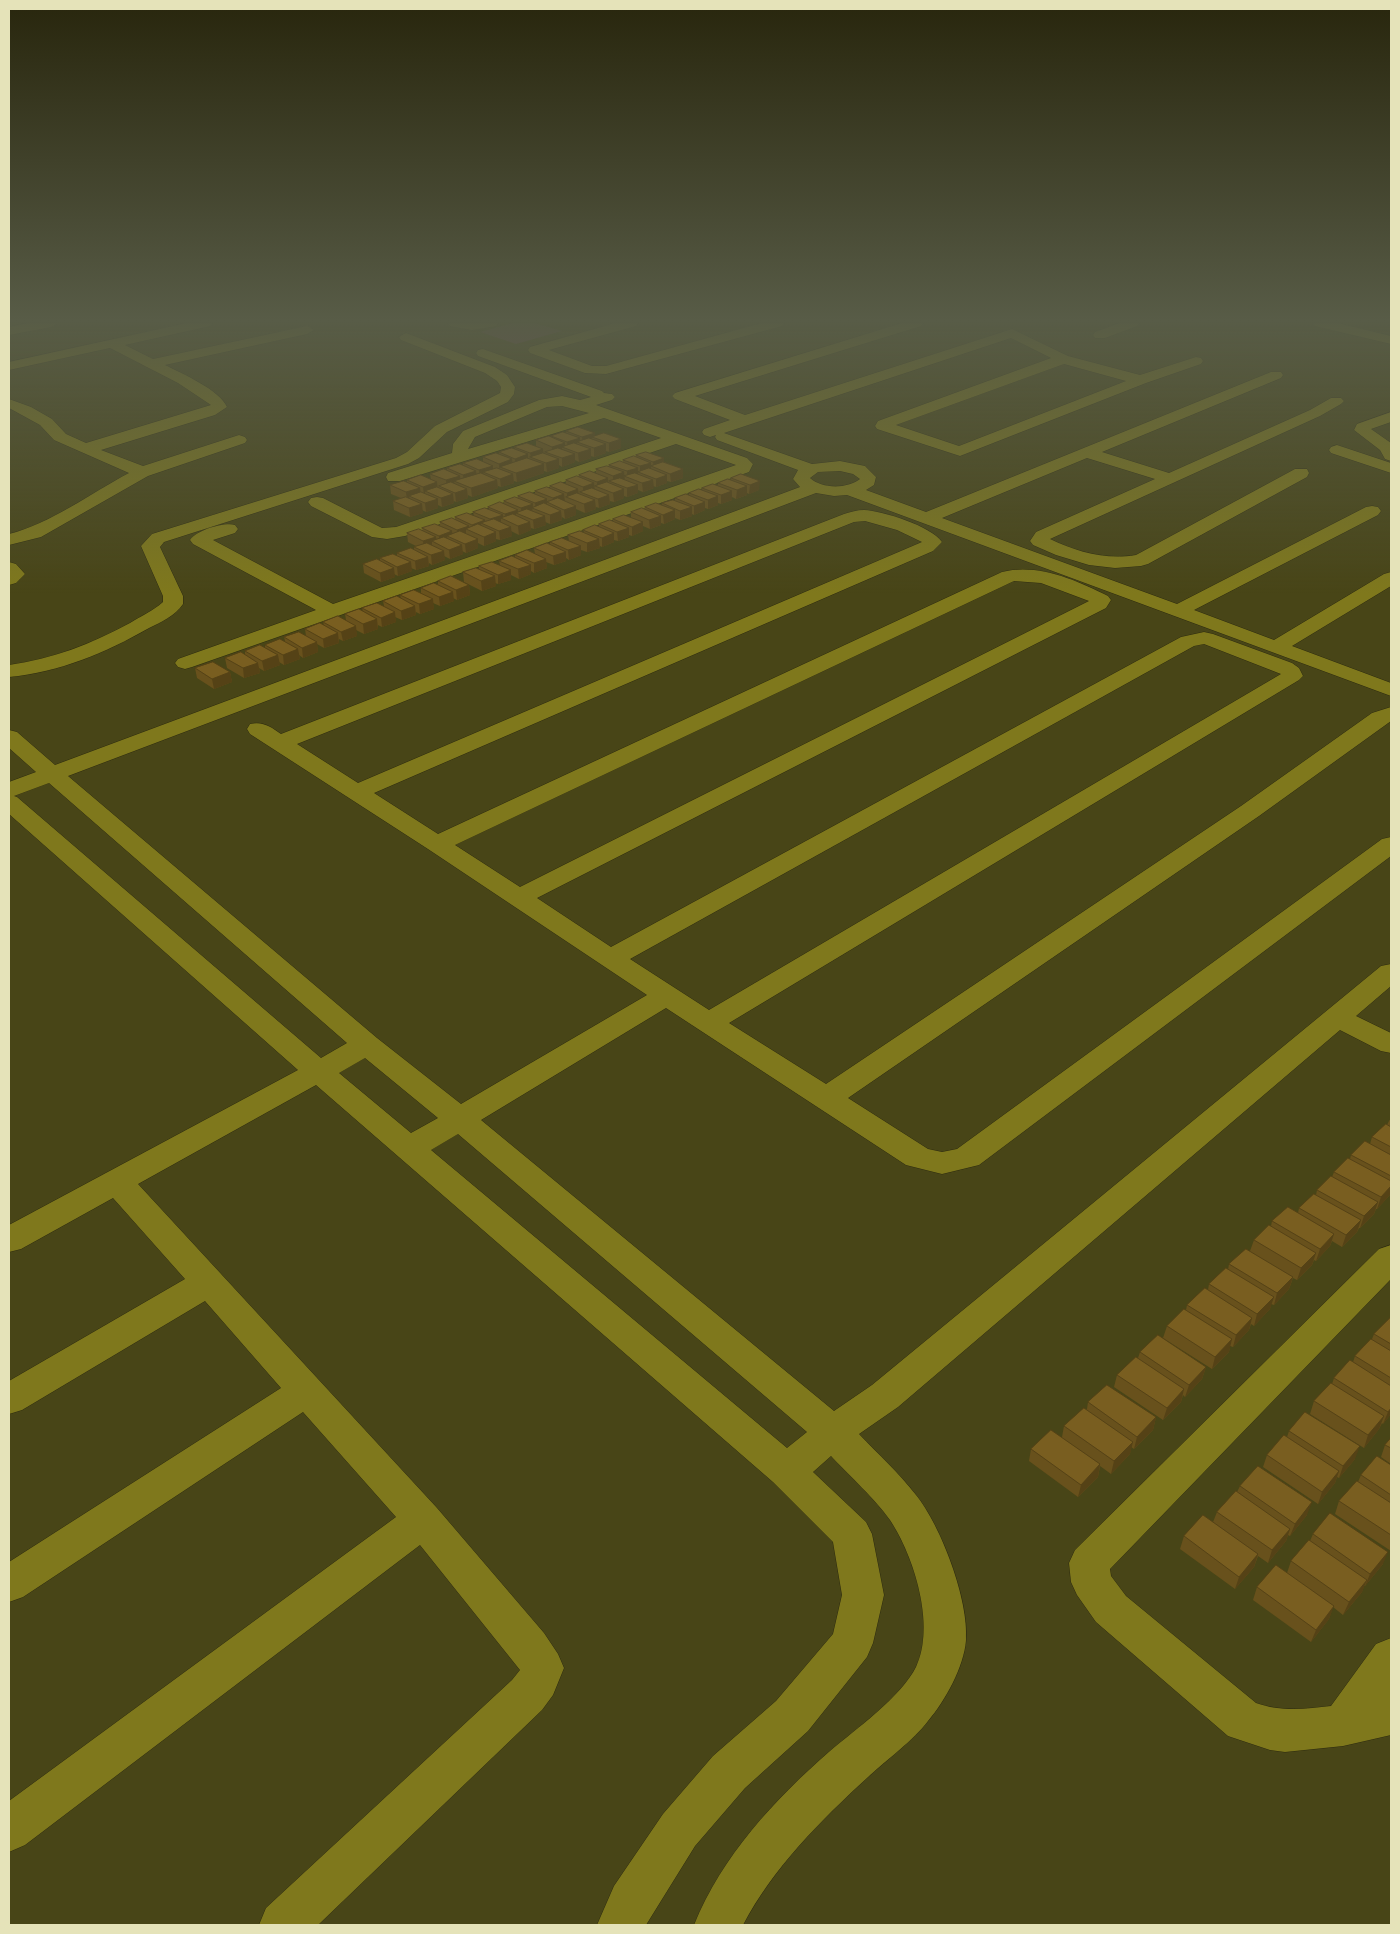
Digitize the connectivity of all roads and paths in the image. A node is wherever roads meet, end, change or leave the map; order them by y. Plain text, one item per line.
1 (31, 413) edge
2 (206, 413) edge
3 (474, 413) edge
4 (518, 413) edge
5 (583, 413) edge
6 (624, 413) edge
7 (726, 413) edge
8 (769, 413) edge
9 (914, 413) edge
10 (1056, 413) edge
11 (1185, 413) edge
12 (1314, 413) edge
13 (1391, 416) edge
14 (746, 421) junction
15 (692, 426) dead end
16 (710, 432) junction
17 (677, 438) junction
18 (239, 440) dead end
19 (85, 449) junction
20 (1337, 450) dead end
21 (1088, 454) junction
22 (461, 456) junction
23 (1391, 456) edge
24 (1391, 468) edge
25 (142, 472) junction
26 (1301, 473) dead end
27 (813, 478) junction
28 (1169, 478) junction
29 (850, 490) junction
30 (317, 502) junction
31 (1372, 511) dead end
32 (927, 518) junction
33 (9, 540) edge
34 (9, 568) edge
35 (1391, 578) edge
36 (9, 579) edge
37 (1178, 611) junction
38 (332, 612) junction
39 (1276, 647) junction
40 (185, 663) dead end
41 (9, 671) edge
42 (1387, 684) edge
43 (1391, 714) edge
44 (258, 730) dead end
45 (9, 737) edge
46 (279, 743) junction
47 (52, 773) junction
48 (9, 790) edge
49 (356, 792) junction
50 (9, 802) edge
51 (437, 844) junction
52 (1391, 844) edge
53 (518, 898) junction
54 (611, 958) junction
55 (1391, 972) edge
56 (667, 995) junction
57 (1338, 1018) junction
58 (708, 1022) junction
59 (1391, 1044) edge
60 (367, 1045) junction
61 (318, 1071) junction
62 (826, 1098) junction
63 (460, 1119) junction
64 (409, 1149) junction
65 (117, 1181) junction
66 (9, 1240) edge
67 (1391, 1258) edge
68 (207, 1283) junction
69 (306, 1391) junction
70 (9, 1399) edge
71 (833, 1432) junction
72 (787, 1471) junction
73 (423, 1520) junction
74 (9, 1584) edge
75 (1391, 1658) edge
76 (1391, 1714) edge
77 (1342, 1725) junction
78 (9, 1829) edge
79 (283, 1925) edge
80 (621, 1925) edge
81 (718, 1925) edge

1 - 19 street
2 - 19 street
3 - 41 street
4 - 22 street
5 - 22 street
6 - 17 street
7 - 14 street
8 - 14 street
9 - 10 street
11 - 21 street
12 - 28 street
13 - 23 street
14 - 16 street
15 - 16 street
16 - 27 street
17 - 30 street
17 - 38 street
18 - 25 street
19 - 25 street
20 - 24 street
21 - 28 street
21 - 32 street
22 - 30 street
25 - 33 street
26 - 28 street
27 - 29 street
27 - 29 street
27 - 47 street
29 - 32 street
30 - 38 street
31 - 37 street
32 - 37 street
34 - 36 street
35 - 39 street
37 - 39 street
38 - 40 street
39 - 42 street
43 - 62 street
44 - 46 street
45 - 47 street
46 - 49 street
46 - 49 street
47 - 48 street
47 - 60 street
49 - 51 street
50 - 61 street
51 - 53 street
51 - 53 street
52 - 62 street
53 - 54 street
54 - 56 street
54 - 58 street
55 - 57 street
56 - 58 street
56 - 63 street
57 - 59 street
57 - 71 street
58 - 62 street
60 - 61 street
60 - 63 street
61 - 64 street
61 - 65 street
63 - 64 street
63 - 71 street
64 - 72 street
65 - 66 street
65 - 68 street
67 - 77 street
68 - 69 street
68 - 70 street
69 - 73 street
69 - 74 street
71 - 72 street
71 - 81 street
72 - 80 street
73 - 78 street
73 - 79 street
75 - 77 street
76 - 77 street

